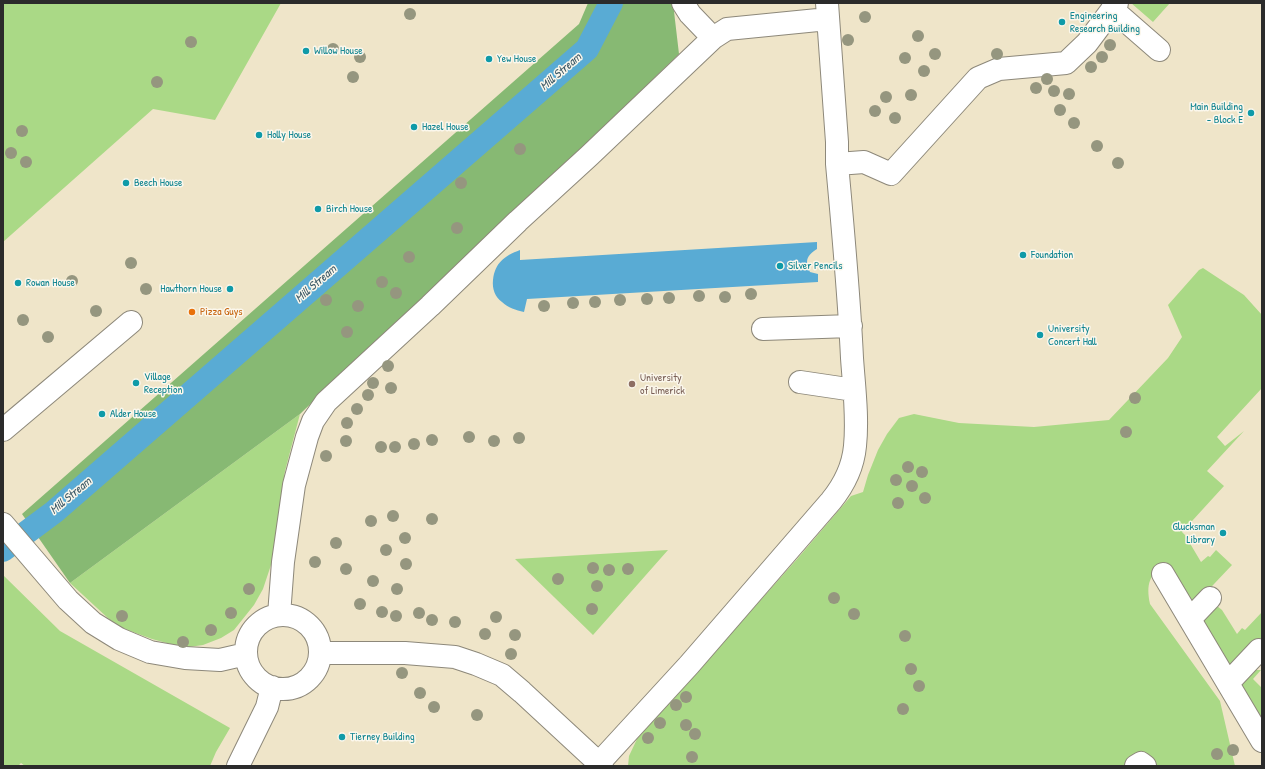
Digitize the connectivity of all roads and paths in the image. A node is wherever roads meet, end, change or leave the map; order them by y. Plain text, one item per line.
1 (683, 3) edge
2 (1115, 6) edge
3 (828, 11) edge
4 (713, 38) junction
5 (1159, 50) dead end
6 (837, 164) junction
7 (131, 322) dead end
8 (851, 326) junction
9 (763, 329) dead end
10 (800, 382) dead end
11 (854, 390) junction
12 (3, 430) edge
13 (3, 524) edge
14 (1163, 574) dead end
15 (1210, 598) dead end
16 (279, 615) junction
17 (1190, 619) junction
18 (1260, 650) dead end
19 (320, 653) junction
20 (246, 654) junction
21 (1228, 683) junction
22 (272, 687) junction
23 (1262, 741) edge
24 (600, 765) edge
25 (238, 766) edge
26 (1136, 766) edge
27 (1145, 766) edge

1 - 4 street
2 - 5 street
2 - 6 street
3 - 4 street
3 - 6 street
4 - 16 street
6 - 8 street
7 - 12 street
8 - 9 street
8 - 11 street
10 - 11 street
11 - 24 street
13 - 20 street
14 - 17 street
15 - 17 street
16 - 19 street
16 - 20 street
17 - 21 street
18 - 21 street
19 - 22 street
19 - 24 street
20 - 22 street
21 - 23 street
22 - 25 street
26 - 27 street

